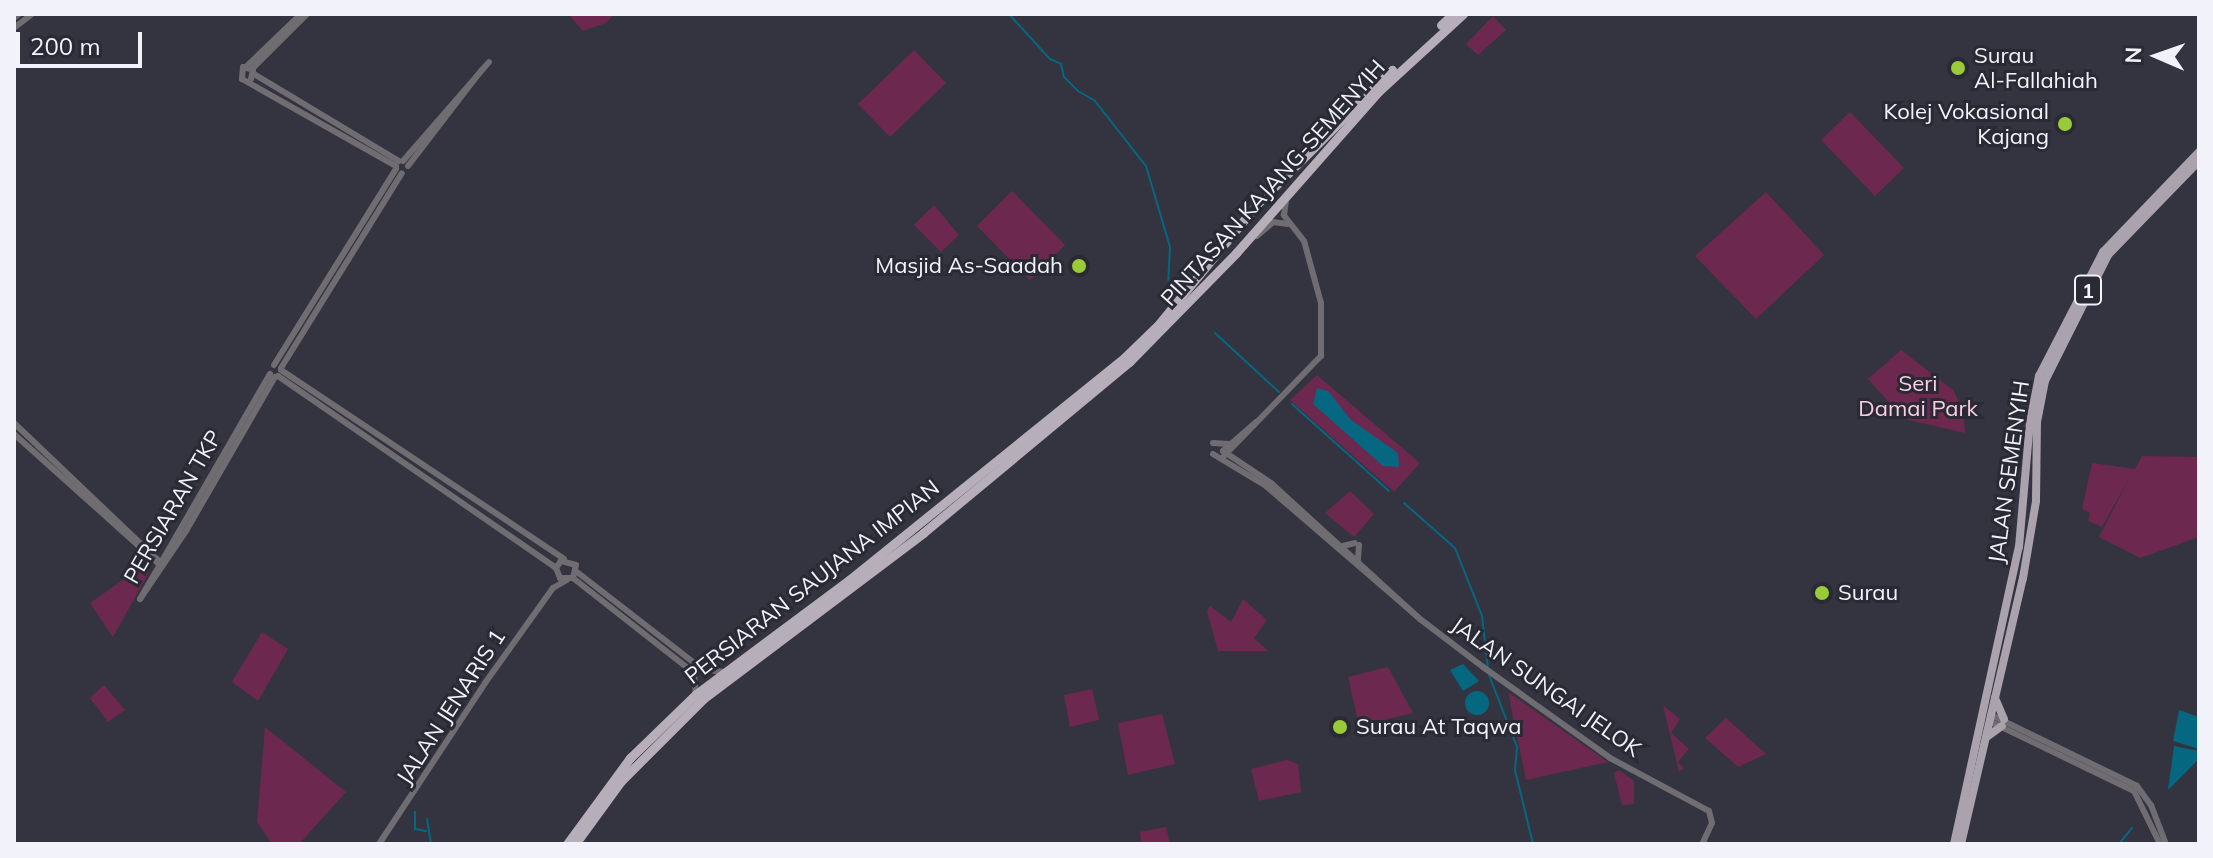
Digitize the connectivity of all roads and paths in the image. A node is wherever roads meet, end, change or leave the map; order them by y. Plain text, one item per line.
1 (19, 14) edge
2 (32, 14) edge
3 (301, 14) edge
4 (307, 14) edge
5 (1453, 14) edge
6 (1463, 14) edge
7 (14, 18) edge
8 (14, 28) edge
9 (489, 62) dead end
10 (251, 72) junction
11 (2199, 152) edge
12 (2199, 161) edge
13 (401, 166) junction
14 (1286, 196) junction
15 (1258, 203) junction
16 (1277, 207) junction
17 (1241, 222) junction
18 (1288, 224) junction
19 (1236, 253) junction
20 (1217, 273) junction
21 (287, 358) junction
22 (1127, 360) junction
23 (276, 372) junction
24 (1108, 376) junction
25 (289, 379) junction
26 (267, 390) junction
27 (14, 423) edge
28 (14, 434) edge
29 (1213, 443) dead end
30 (1234, 445) junction
31 (1225, 454) junction
32 (1238, 461) junction
33 (1232, 467) junction
34 (171, 546) junction
35 (1342, 549) junction
36 (148, 553) junction
37 (564, 559) junction
38 (1355, 561) junction
39 (161, 565) junction
40 (556, 570) junction
41 (152, 575) junction
42 (572, 577) junction
43 (553, 588) junction
44 (724, 672) junction
45 (1991, 680) junction
46 (696, 694) junction
47 (1994, 698) junction
48 (1989, 718) junction
49 (2003, 722) junction
50 (1984, 744) junction
51 (1972, 759) junction
52 (379, 844) edge
53 (567, 844) edge
54 (575, 844) edge
55 (1702, 844) edge
56 (1954, 844) edge
57 (1961, 844) edge
58 (2160, 844) edge
59 (2166, 844) edge

1 - 7 street
2 - 8 street
3 - 10 street
4 - 10 street
5 - 15 highway, PINTASAN KAJANG-SEMENYIH
6 - 14 highway, PINTASAN KAJANG-SEMENYIH
9 - 13 street, PERSIARAN TKP
10 - 13 street
11 - 45 main road, JALAN SEMENYIH / 1
12 - 47 main road, JALAN SEMENYIH / 1
13 - 21 street, PERSIARAN TKP
13 - 23 street, PERSIARAN TKP
14 - 16 highway, PINTASAN KAJANG-SEMENYIH
14 - 18 street
15 - 16 highway
15 - 17 highway, PINTASAN KAJANG-SEMENYIH
16 - 19 highway, PINTASAN KAJANG-SEMENYIH
17 - 20 highway
17 - 22 highway, PINTASAN KAJANG-SEMENYIH
18 - 19 street
18 - 30 street
19 - 20 highway, PINTASAN KAJANG-SEMENYIH
20 - 22 highway, PINTASAN KAJANG-SEMENYIH
21 - 23 street, PERSIARAN TKP
21 - 25 street
22 - 24 highway, PINTASAN KAJANG-SEMENYIH
23 - 25 street
23 - 26 street, PERSIARAN TKP
23 - 34 street, PERSIARAN TKP
24 - 44 highway, PERSIARAN SAUJANA IMPIAN
24 - 54 highway, PERSIARAN SAUJANA IMPIAN
25 - 26 street
25 - 37 street
25 - 40 street
26 - 39 street, PERSIARAN TKP
27 - 36 street
28 - 36 street
29 - 30 street
30 - 31 street
30 - 32 street
31 - 32 street, JALAN SUNGAI JELOK
31 - 33 street
31 - 33 street
32 - 35 street, JALAN SUNGAI JELOK
33 - 35 street, JALAN SUNGAI JELOK
34 - 36 street
34 - 39 street, PERSIARAN TKP
35 - 38 street, JALAN SUNGAI JELOK
35 - 38 street
35 - 38 street
36 - 39 street
36 - 41 street
37 - 40 street
37 - 42 street
38 - 55 street, JALAN SUNGAI JELOK
39 - 41 street, PERSIARAN TKP
39 - 41 street, PERSIARAN TKP
40 - 42 street
40 - 43 street
42 - 43 street
42 - 44 street
42 - 46 street
43 - 52 street, JALAN JENARIS 1
44 - 46 highway, PERSIARAN SAUJANA IMPIAN
45 - 48 main road
45 - 51 main road, JALAN SEMENYIH / 1
46 - 53 highway, PERSIARAN SAUJANA IMPIAN
47 - 48 main road, JALAN SEMENYIH / 1
47 - 49 main road
48 - 49 street
48 - 50 main road, JALAN SEMENYIH / 1
48 - 51 main road
49 - 50 main road
49 - 58 street
49 - 59 street
50 - 57 main road, JALAN SEMENYIH / 1
51 - 56 main road, JALAN SEMENYIH / 1

